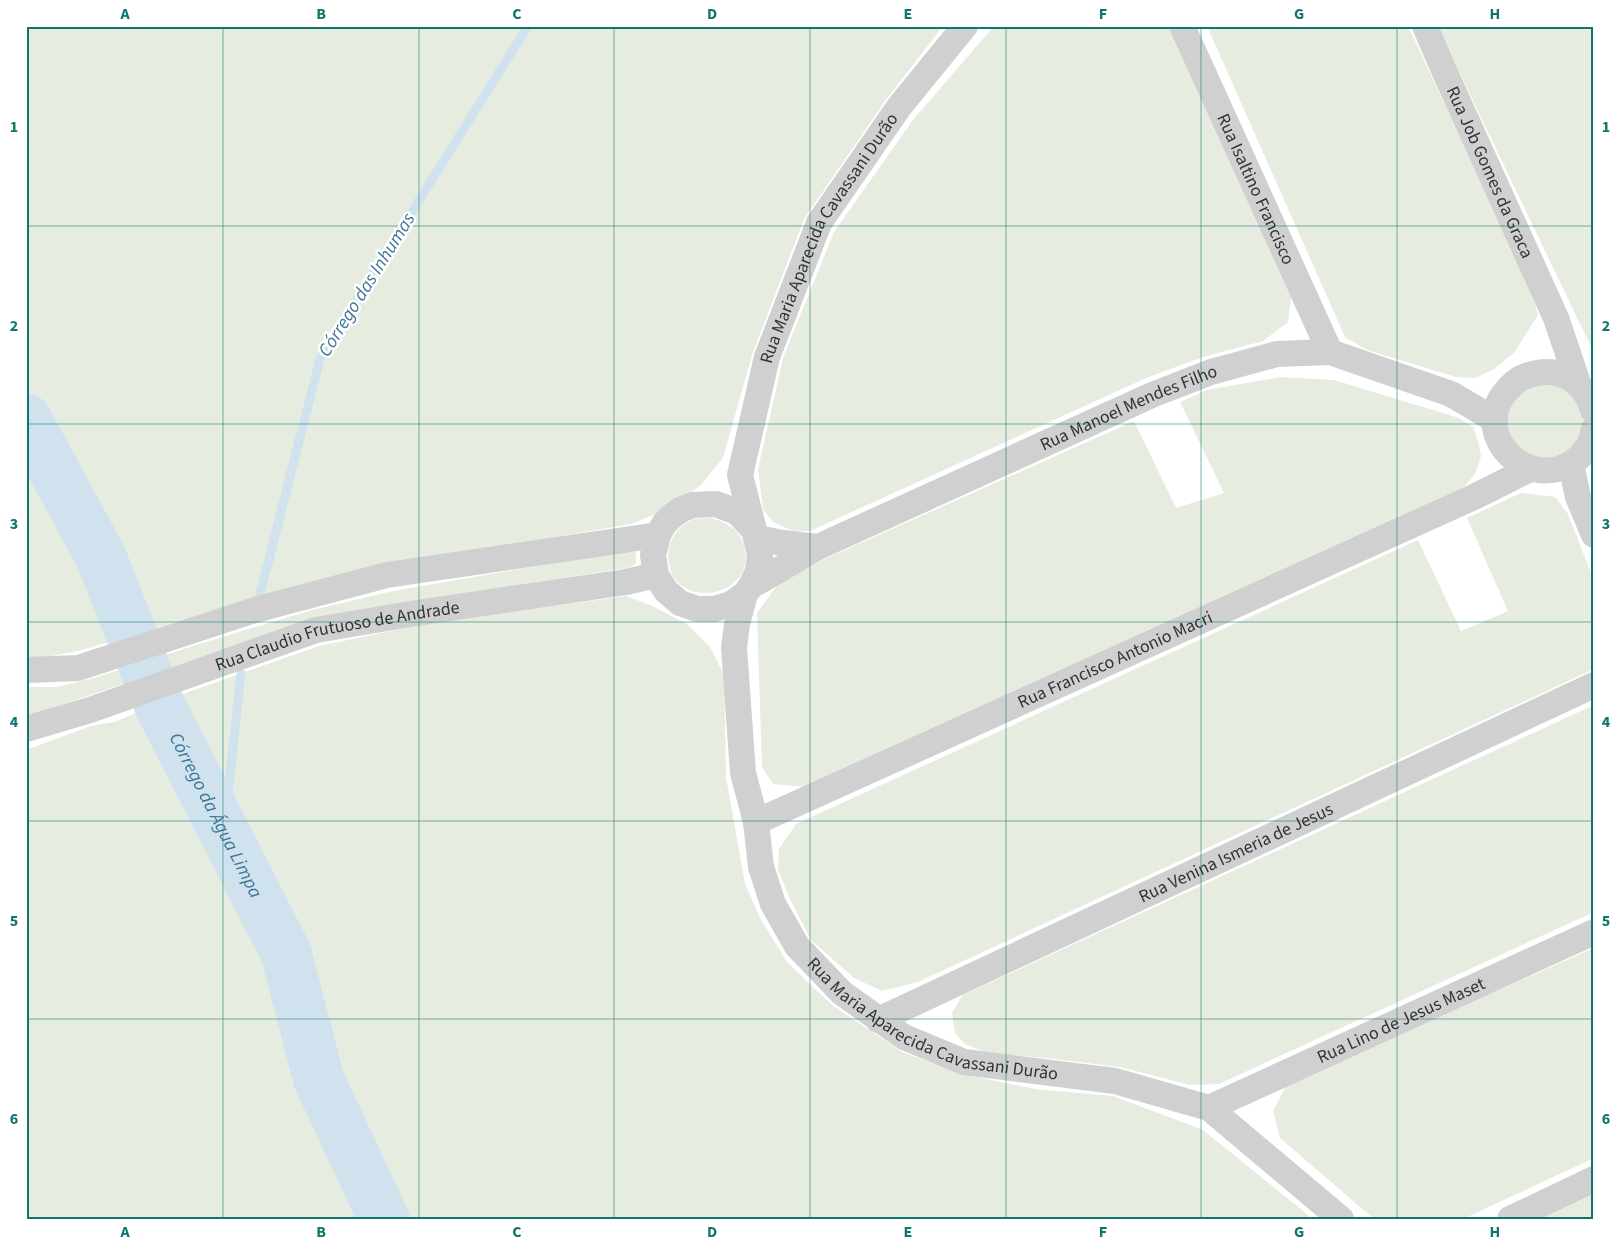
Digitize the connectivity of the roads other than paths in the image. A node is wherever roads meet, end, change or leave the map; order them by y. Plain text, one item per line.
1 (965, 26) edge
2 (1182, 26) edge
3 (1425, 26) edge
4 (1556, 318) junction
5 (1330, 352) junction
6 (1552, 372) junction
7 (1578, 383) junction
8 (1497, 410) junction
9 (1594, 428) edge
10 (1521, 464) junction
11 (1564, 467) junction
12 (740, 475) junction
13 (693, 505) junction
14 (755, 533) junction
15 (658, 535) junction
16 (1594, 535) edge
17 (818, 547) junction
18 (656, 575) junction
19 (748, 590) junction
20 (697, 609) junction
21 (734, 648) junction
22 (26, 670) edge
23 (1594, 685) edge
24 (26, 729) edge
25 (756, 822) junction
26 (1594, 932) edge
27 (878, 1020) junction
28 (1209, 1108) junction
29 (1594, 1179) edge
30 (1341, 1219) edge
31 (1510, 1219) edge

1 - 12 street, Rua Maria Aparecida Cavassani Durão
2 - 5 street, Rua Isaltino Francisco
3 - 4 street, Rua Job Gomes da Graca
4 - 6 street, Rua Job Gomes da Graca
4 - 7 street, Rua Job Gomes da Graca
5 - 8 street, Rua Manoel Mendes Filho
5 - 17 street, Rua Manoel Mendes Filho
6 - 7 street
6 - 8 street
7 - 9 street
8 - 10 street
9 - 11 street
10 - 11 street
10 - 25 street, Rua Francisco Antonio Macri
11 - 16 street
12 - 13 street
12 - 14 street, Rua Maria Aparecida Cavassani Durão
13 - 14 street
13 - 15 street
14 - 17 street
14 - 19 street
15 - 18 street
15 - 22 street
17 - 19 street, Rua Manoel Mendes Filho
18 - 20 street
18 - 24 street, Rua Claudio Frutuoso de Andrade
19 - 20 street
19 - 21 street, Rua Maria Aparecida Cavassani Durão
20 - 21 street
21 - 25 street, Rua Maria Aparecida Cavassani Durão
23 - 27 street, Rua Venina Ismeria de Jesus
25 - 27 street, Rua Maria Aparecida Cavassani Durão
26 - 28 street, Rua Lino de Jesus Maset
27 - 28 street, Rua Maria Aparecida Cavassani Durão
28 - 30 street, Rua Maria Aparecida Cavassani Durão
29 - 31 street

